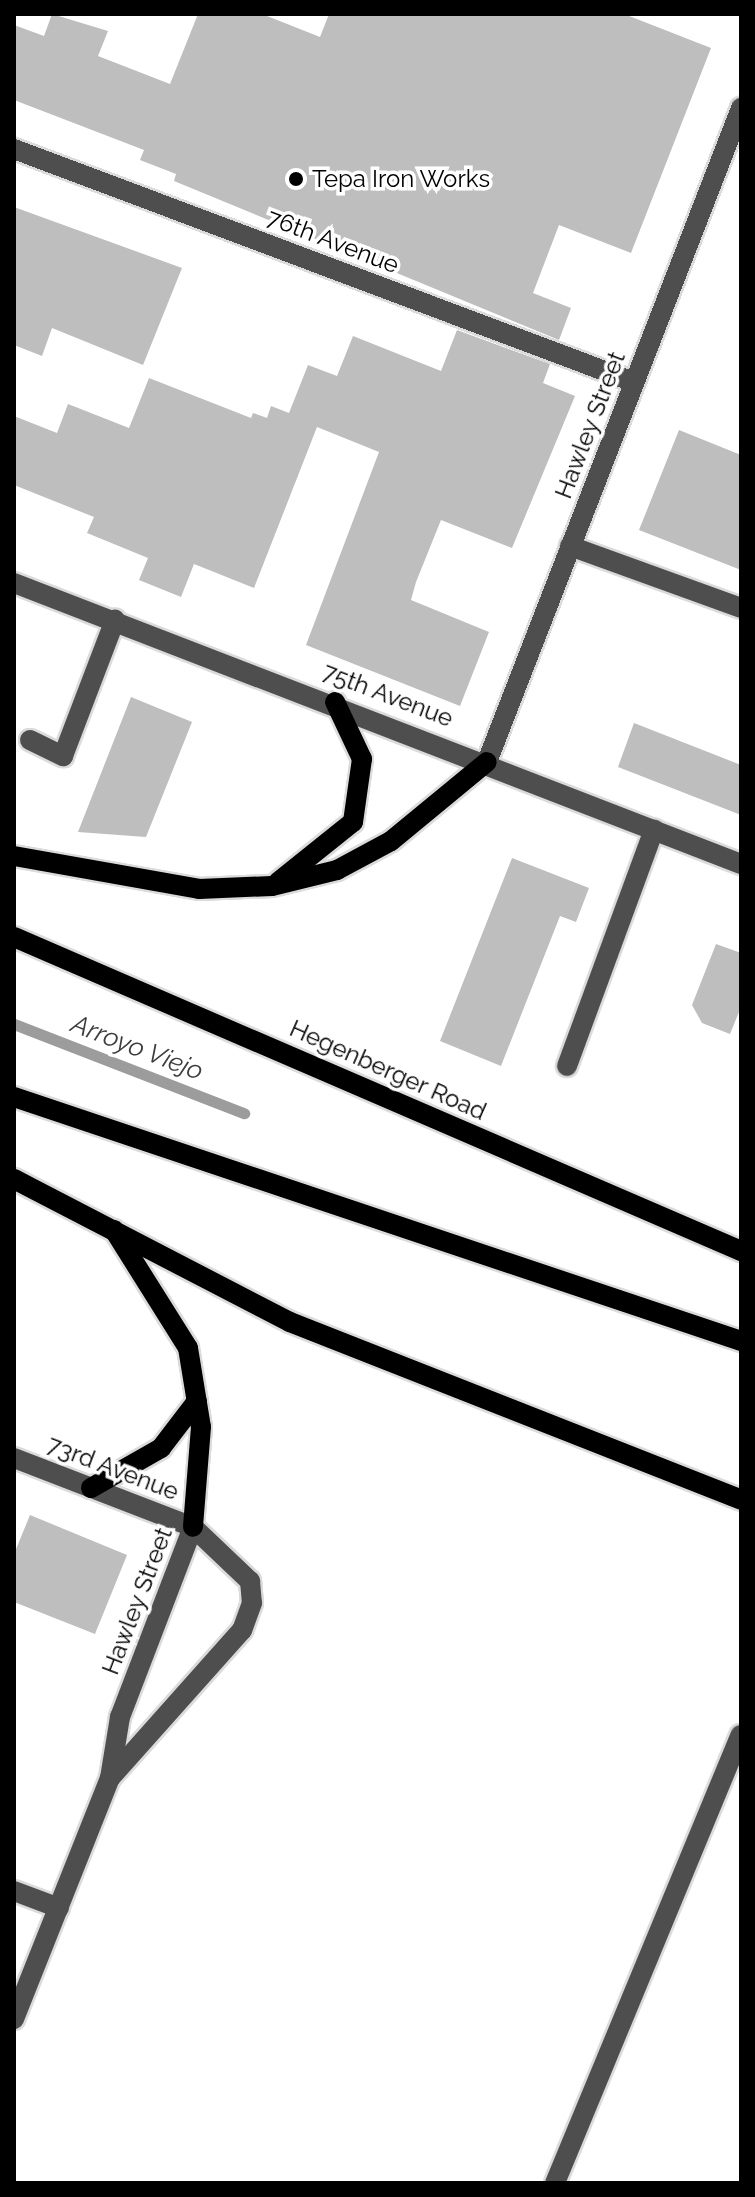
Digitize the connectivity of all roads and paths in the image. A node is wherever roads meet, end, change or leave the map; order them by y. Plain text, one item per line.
1 (741, 108) edge
2 (14, 149) edge
3 (634, 382) junction
4 (570, 546) junction
5 (14, 583) edge
6 (741, 608) edge
7 (115, 620) junction
8 (335, 702) junction
9 (30, 740) dead end
10 (487, 762) junction
11 (654, 829) junction
12 (14, 856) edge
13 (741, 864) edge
14 (272, 886) junction
15 (14, 937) edge
16 (567, 1066) dead end
17 (14, 1097) edge
18 (14, 1179) edge
19 (112, 1226) junction
20 (741, 1251) edge
21 (741, 1341) edge
22 (197, 1401) junction
23 (14, 1458) edge
24 (91, 1488) junction
25 (741, 1500) edge
26 (193, 1527) junction
27 (741, 1735) edge
28 (110, 1778) junction
29 (14, 1891) edge
30 (59, 1908) junction
31 (14, 2019) edge
32 (555, 2183) edge

1 - 3 street, Hawley Street
2 - 3 street, 76th Avenue
3 - 4 street, Hawley Street
4 - 6 street
4 - 10 street, Hawley Street
5 - 7 street, 75th Avenue
7 - 8 street, 75th Avenue
7 - 9 street
8 - 10 street, 75th Avenue
8 - 14 main road
10 - 11 street, 75th Avenue
10 - 14 main road
11 - 13 street, 75th Avenue
11 - 16 street
12 - 14 main road
15 - 20 main road, Hegenberger Road
17 - 21 main road
18 - 19 main road
19 - 22 main road
19 - 25 main road
22 - 24 main road
22 - 26 main road
23 - 24 street, 73rd Avenue
24 - 26 street, 73rd Avenue
26 - 28 street, Hawley Street
26 - 28 street, Hawley Street
27 - 32 street
28 - 30 street, Hawley Street
29 - 30 street
30 - 31 street, Hawley Street

